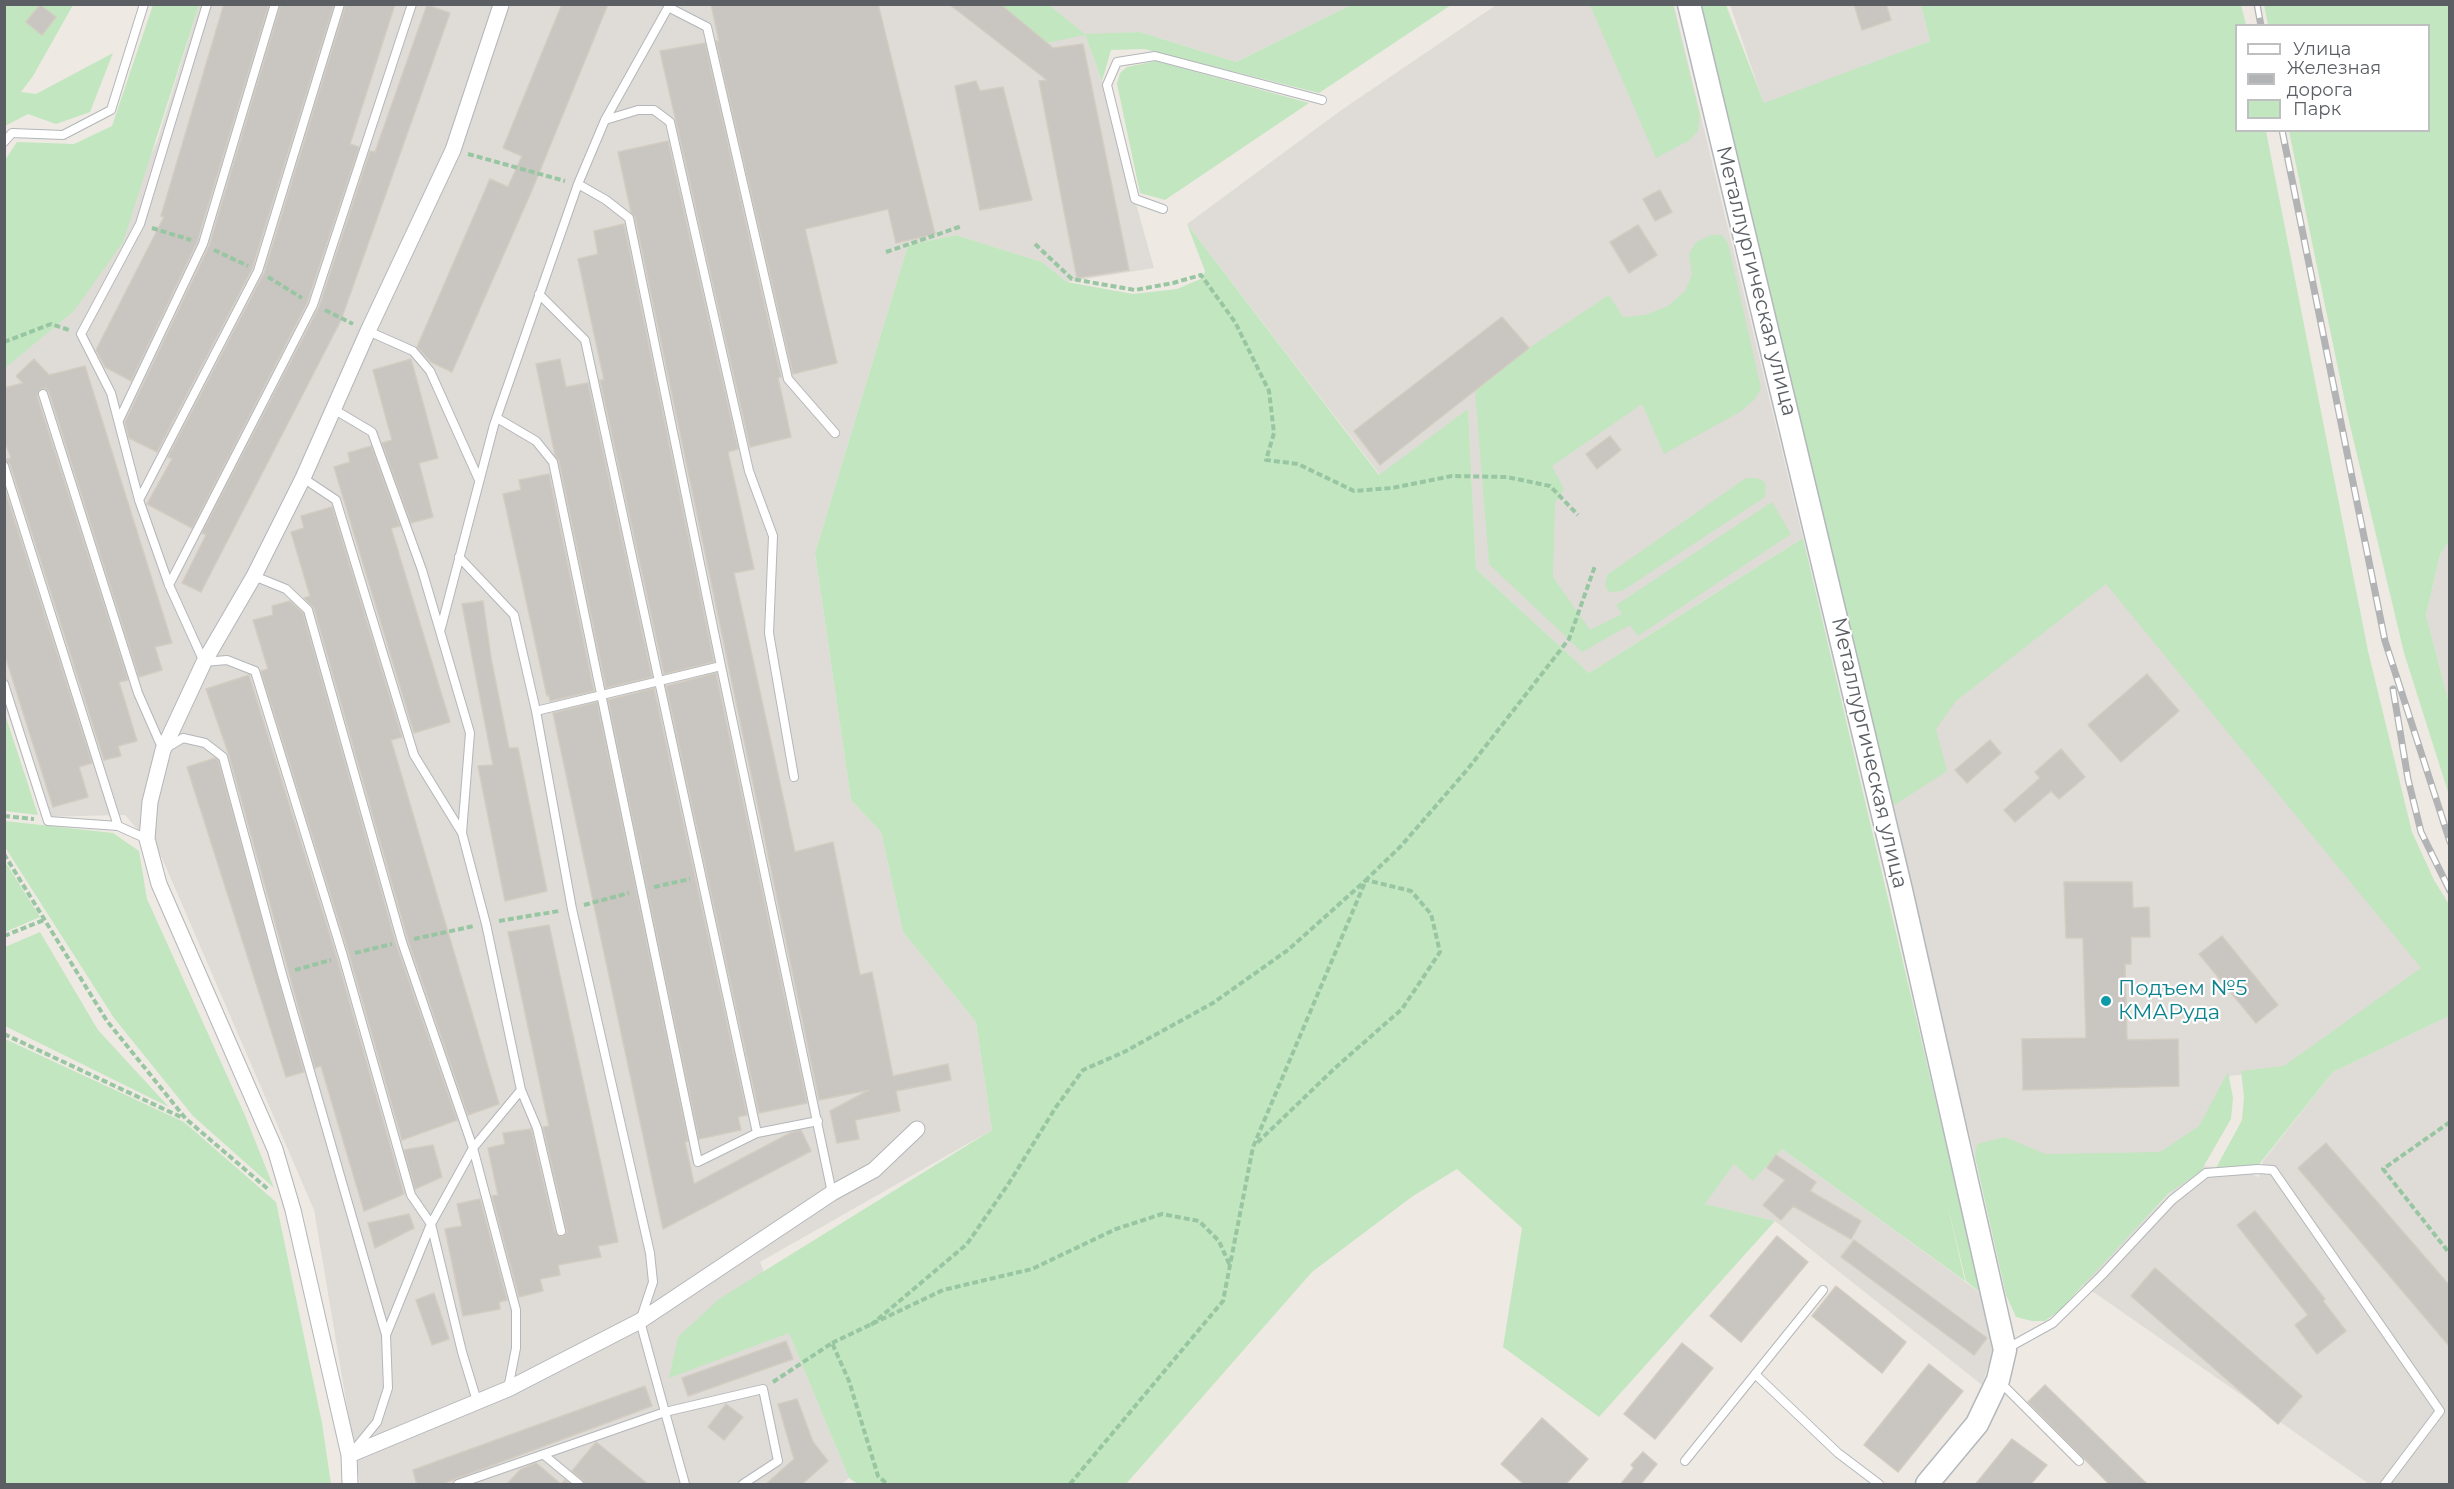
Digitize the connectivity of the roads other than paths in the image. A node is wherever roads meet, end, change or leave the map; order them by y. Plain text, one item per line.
1 (144, 4) edge
2 (207, 4) edge
3 (275, 4) edge
4 (340, 4) edge
5 (412, 4) edge
6 (1689, 4) edge
7 (501, 5) edge
8 (669, 6) edge
9 (1322, 100) dead end
10 (605, 120) junction
11 (4, 142) edge
12 (578, 184) junction
13 (1163, 208) dead end
14 (539, 294) junction
15 (368, 332) junction
16 (43, 394) dead end
17 (335, 410) junction
18 (497, 418) junction
19 (119, 420) junction
20 (835, 433) dead end
21 (4, 466) edge
22 (303, 478) junction
23 (479, 480) junction
24 (140, 500) junction
25 (459, 557) junction
26 (254, 576) junction
27 (169, 585) junction
28 (440, 629) junction
29 (204, 662) junction
30 (721, 666) junction
31 (660, 681) junction
32 (4, 684) edge
33 (600, 695) junction
34 (536, 711) junction
35 (163, 750) junction
36 (794, 777) dead end
37 (118, 826) junction
38 (462, 833) junction
39 (147, 840) junction
40 (521, 1090) junction
41 (818, 1121) junction
42 (917, 1129) dead end
43 (757, 1133) junction
44 (473, 1148) junction
45 (831, 1193) junction
46 (431, 1224) junction
47 (561, 1231) dead end
48 (1823, 1290) dead end
49 (640, 1321) junction
50 (386, 1335) junction
51 (2005, 1350) junction
52 (1755, 1374) junction
53 (1998, 1380) junction
54 (507, 1389) junction
55 (477, 1401) junction
56 (665, 1412) junction
57 (349, 1455) junction
58 (544, 1455) junction
59 (1685, 1461) dead end
60 (2079, 1461) dead end
61 (479, 1478) junction
62 (351, 1485) edge
63 (458, 1485) edge
64 (487, 1485) edge
65 (579, 1485) edge
66 (685, 1485) edge
67 (743, 1485) edge
68 (1879, 1485) edge
69 (1927, 1485) edge
70 (2385, 1485) edge

1 - 11 lane
2 - 19 lane
3 - 19 lane
4 - 24 lane
5 - 27 lane
6 - 51 street, Металлургическая улица
7 - 15 street
8 - 10 lane
8 - 20 lane
9 - 13 lane
10 - 12 lane
10 - 36 lane
12 - 14 lane
12 - 30 lane
14 - 18 lane
14 - 31 lane
15 - 17 street
15 - 23 lane
16 - 35 lane
17 - 22 street
17 - 28 lane
18 - 23 lane
18 - 33 lane
19 - 24 lane
21 - 37 lane
22 - 26 street
22 - 38 lane
23 - 25 lane
24 - 27 lane
25 - 28 lane
25 - 34 lane
26 - 29 street
26 - 44 lane
27 - 29 lane
28 - 38 lane
29 - 35 street
29 - 46 lane
30 - 31 lane
30 - 41 lane
31 - 33 lane
31 - 43 lane
32 - 37 lane
33 - 34 lane
33 - 43 lane
34 - 49 lane
35 - 39 street
35 - 50 lane
37 - 39 lane
38 - 40 lane
39 - 57 street
40 - 44 lane
40 - 47 lane
41 - 43 lane
41 - 45 lane
42 - 45 street
44 - 46 lane
44 - 54 lane
45 - 49 street
46 - 50 lane
46 - 55 lane
48 - 52 lane
49 - 54 street
49 - 56 lane
50 - 57 lane
51 - 53 street, Металлургическая улица
51 - 70 lane
52 - 59 lane
52 - 68 lane
53 - 60 lane
53 - 69 street, Металлургическая улица
54 - 55 street
55 - 57 street
56 - 58 lane
56 - 66 lane
56 - 67 lane
57 - 62 street
58 - 61 lane
58 - 65 lane
61 - 63 lane
61 - 64 lane

